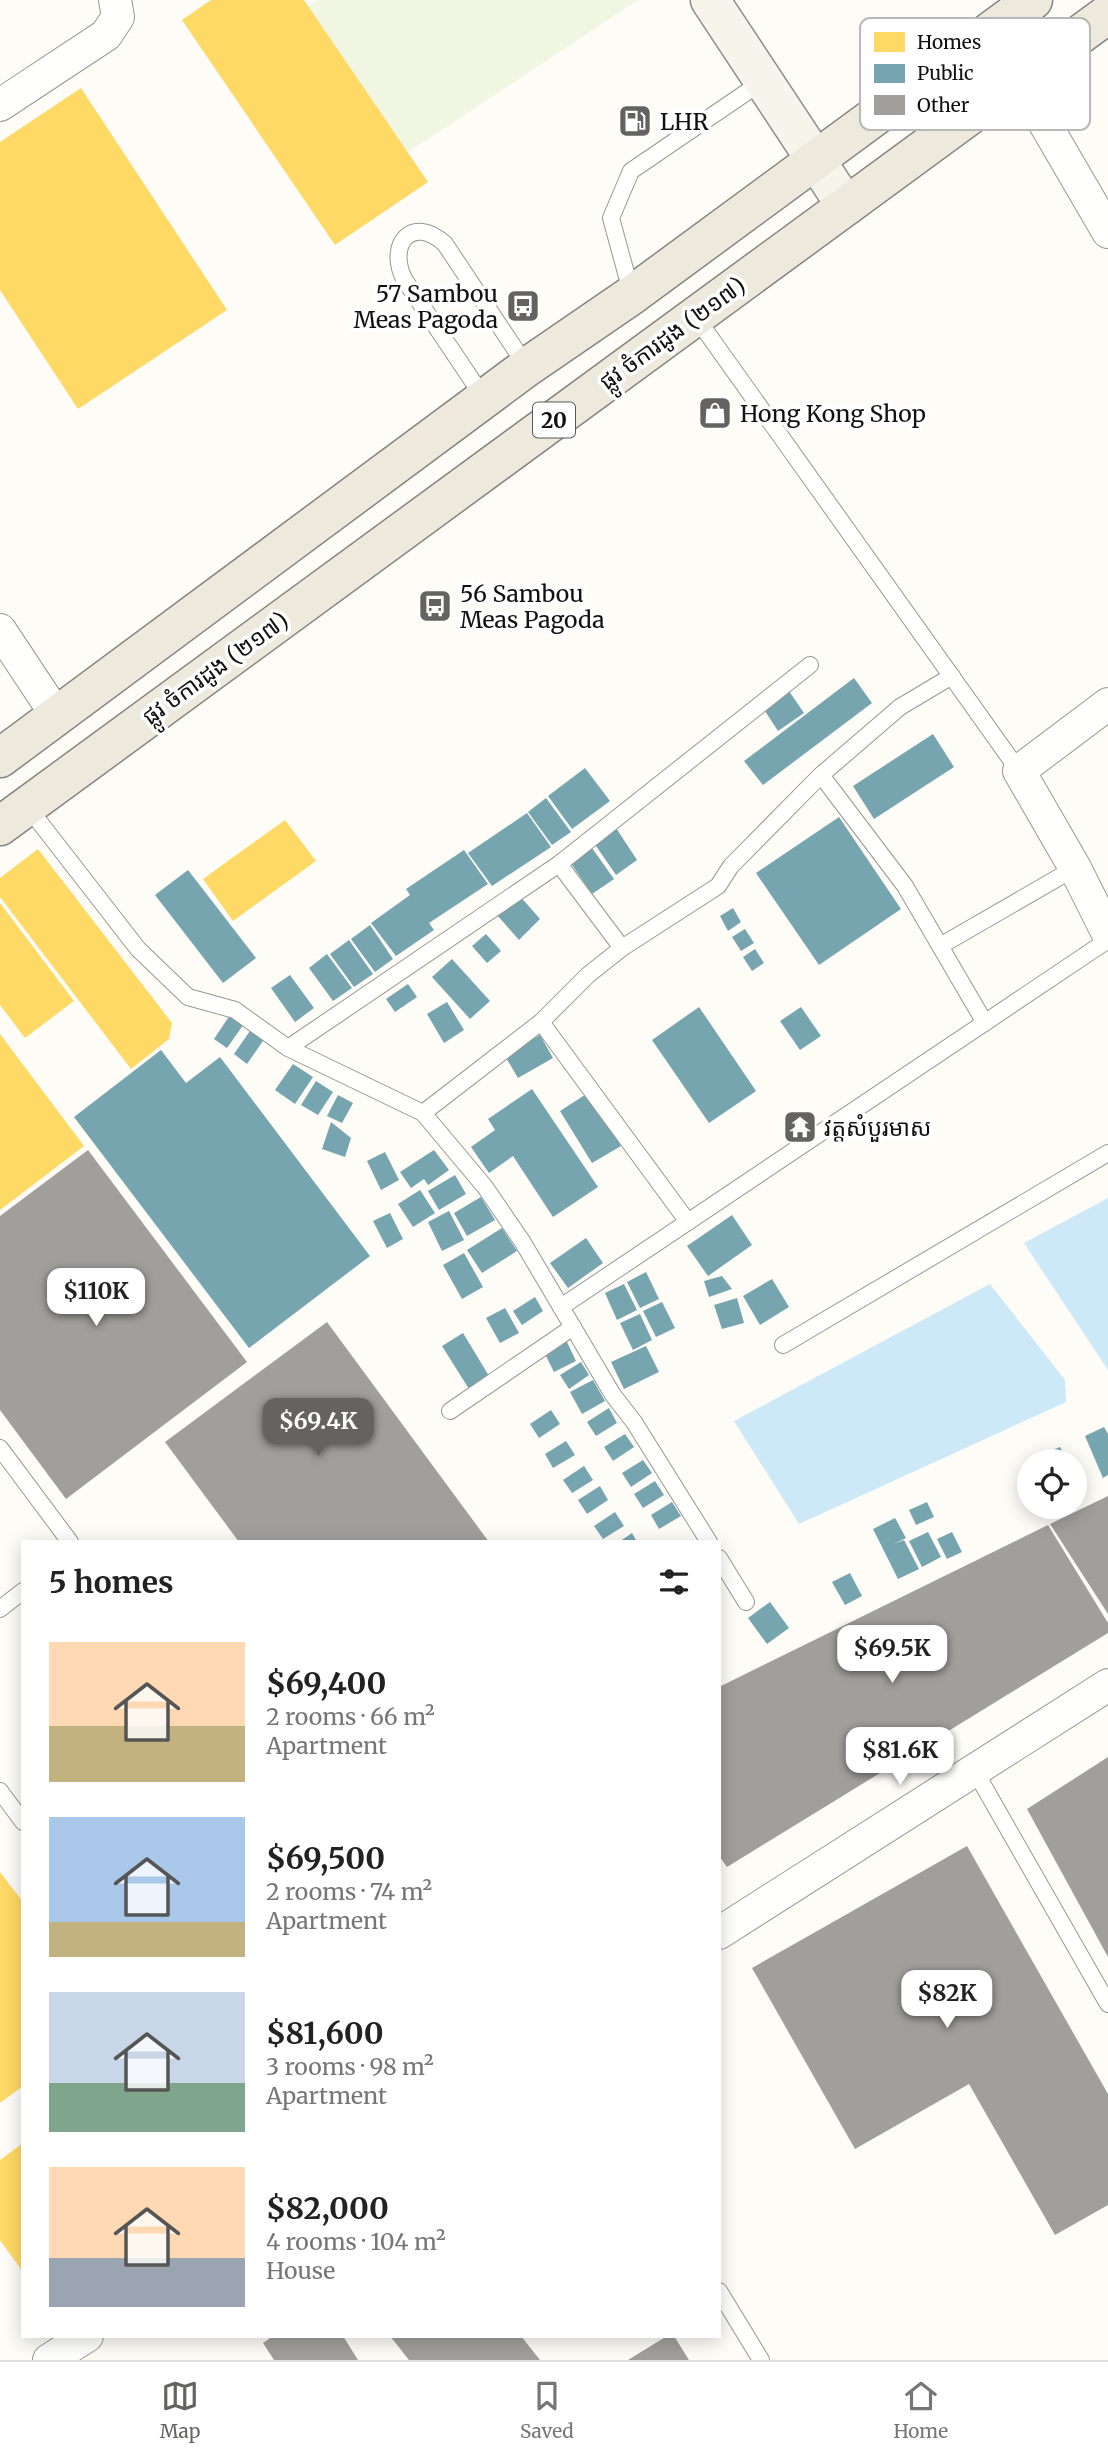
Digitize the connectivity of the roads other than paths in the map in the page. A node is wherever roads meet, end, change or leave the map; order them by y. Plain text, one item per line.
1 (115, 0) edge
2 (710, 0) edge
3 (1032, 0) edge
4 (1108, 13) edge
5 (1008, 18) edge
6 (1090, 26) edge
7 (763, 80) junction
8 (0, 106) edge
9 (860, 127) edge
10 (950, 130) edge
11 (1049, 130) edge
12 (815, 160) junction
13 (846, 206) junction
14 (1108, 232) edge
15 (632, 295) junction
16 (695, 316) junction
17 (527, 367) junction
18 (484, 399) junction
19 (0, 630) edge
20 (810, 664) dead end
21 (952, 676) junction
22 (1108, 704) edge
23 (57, 716) junction
24 (0, 758) edge
25 (1019, 771) junction
26 (821, 775) junction
27 (14, 816) edge
28 (559, 864) junction
29 (1075, 867) junction
30 (1108, 934) edge
31 (1108, 940) edge
32 (940, 946) junction
33 (622, 948) junction
34 (541, 1022) junction
35 (985, 1023) junction
36 (288, 1048) junction
37 (423, 1114) junction
38 (1108, 1153) edge
39 (688, 1222) junction
40 (561, 1307) junction
41 (573, 1326) junction
42 (783, 1345) dead end
43 (450, 1411) dead end
44 (0, 1448) edge
45 (69, 1540) edge
46 (708, 1540) edge
47 (721, 1561) edge
48 (21, 1593) edge
49 (746, 1602) dead end
50 (0, 1609) edge
51 (1108, 1685) edge
52 (975, 1771) junction
53 (0, 1791) edge
54 (21, 1819) edge
55 (721, 1932) edge
56 (1108, 2004) edge
57 (721, 2294) edge
58 (84, 2338) edge
59 (49, 2360) edge
60 (761, 2360) edge

1 - 8 street
2 - 7 street
3 - 5 main road, 20
4 - 6 main road, ផ្លូវ ចំការដូង (២១៧) / 20
7 - 12 street
7 - 15 lane
9 - 12 main road, 20
10 - 13 main road, ផ្លូវ ចំការដូង (២១៧) / 20
11 - 14 street
12 - 13 street
12 - 15 main road, 20
13 - 16 main road, ផ្លូវ ចំការដូង (២១៧) / 20
15 - 17 main road, 20
16 - 21 lane
16 - 27 main road, ផ្លូវ ចំការដូង (២១៧) / 20
17 - 18 main road, 20
17 - 18 lane
18 - 23 main road, 20
19 - 23 street
20 - 28 lane
21 - 25 lane
21 - 26 lane
22 - 25 street
23 - 24 main road, 20
25 - 29 street
26 - 32 lane
26 - 33 lane
27 - 36 lane
28 - 33 lane
28 - 36 lane
29 - 30 street
29 - 32 lane
31 - 35 lane
32 - 35 lane
33 - 34 lane
34 - 37 lane
34 - 39 lane
35 - 39 lane
36 - 37 lane
37 - 40 lane
38 - 42 lane
39 - 40 lane
40 - 41 lane
41 - 43 lane
41 - 46 lane
44 - 45 lane
47 - 49 lane
48 - 50 lane
51 - 52 street
52 - 55 street
52 - 56 lane
53 - 54 lane
57 - 60 lane
58 - 59 street

